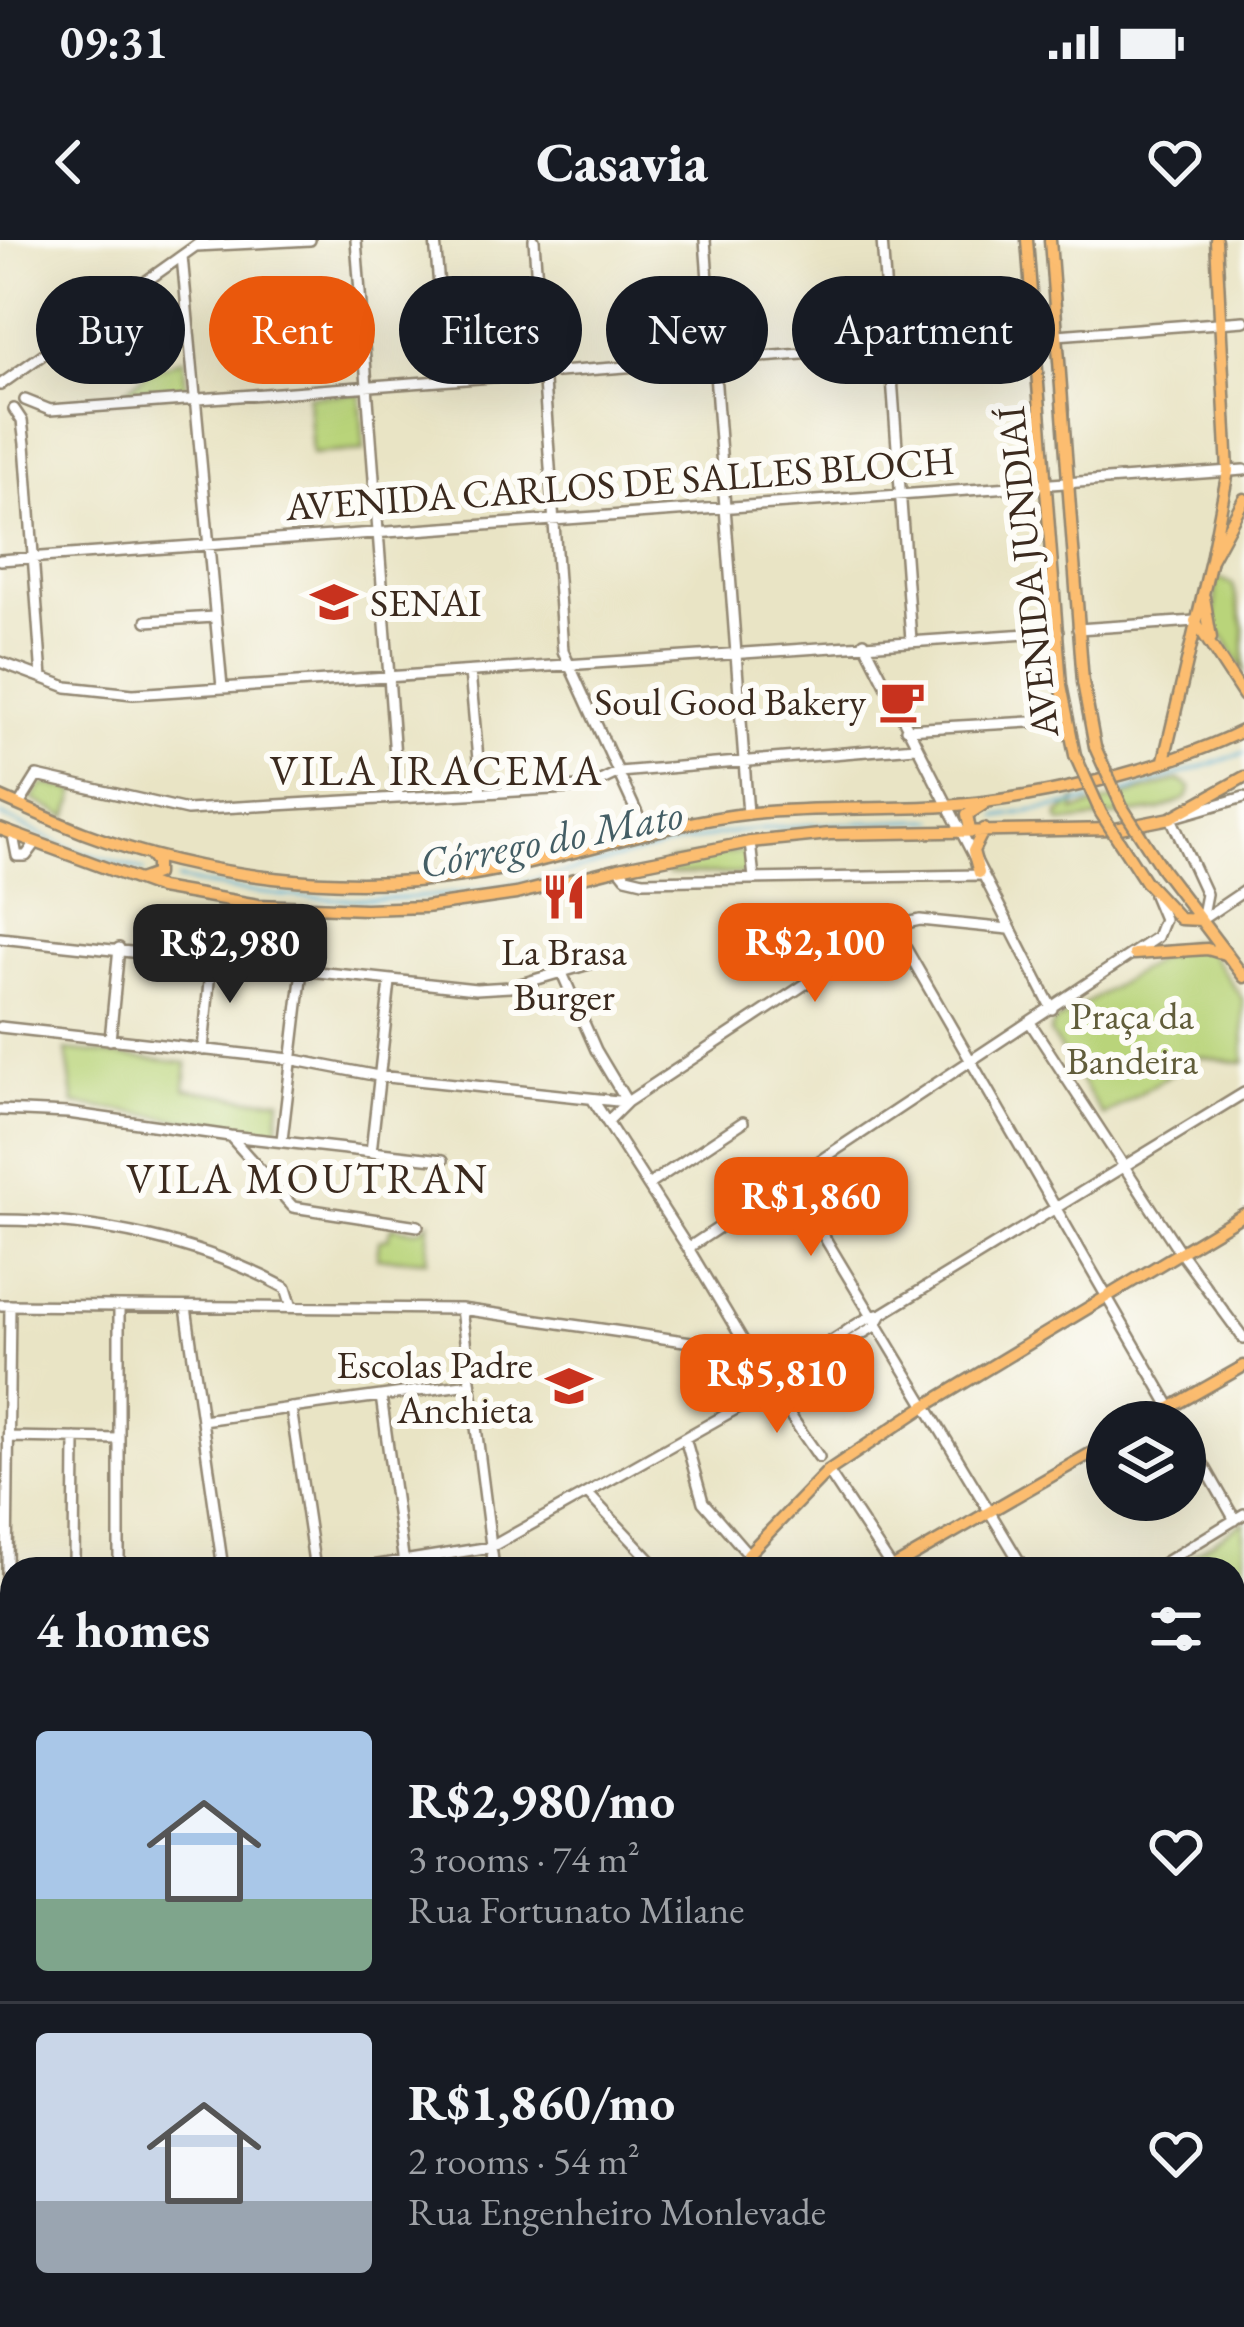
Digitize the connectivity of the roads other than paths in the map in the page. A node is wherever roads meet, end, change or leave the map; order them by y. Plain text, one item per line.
1 (310, 240) edge
2 (356, 240) edge
3 (435, 240) edge
4 (534, 240) edge
5 (705, 240) edge
6 (882, 240) edge
7 (1027, 240) edge
8 (1050, 240) edge
9 (1216, 240) edge
10 (285, 241) edge
11 (200, 243) edge
12 (182, 256) junction
13 (359, 276) edge
14 (438, 276) edge
15 (536, 276) edge
16 (708, 276) edge
17 (885, 276) edge
18 (1030, 276) edge
19 (1244, 321) edge
20 (1220, 322) junction
21 (1057, 334) junction
22 (367, 384) joint
23 (544, 384) edge
24 (717, 384) edge
25 (894, 384) edge
26 (1039, 384) edge
27 (0, 385) edge
28 (20, 388) junction
29 (197, 397) junction
30 (14, 409) junction
31 (0, 413) edge
32 (1244, 470) edge
33 (1228, 471) junction
34 (1069, 481) junction
35 (1046, 482) junction
36 (901, 494) junction
37 (1244, 499) edge
38 (726, 506) junction
39 (554, 520) junction
40 (379, 531) junction
41 (209, 543) junction
42 (36, 558) junction
43 (0, 560) edge
44 (1211, 560) junction
45 (1204, 593) junction
46 (214, 617) junction
47 (147, 621) dead end
48 (1196, 621) junction
49 (1078, 629) junction
50 (1058, 632) junction
51 (911, 640) junction
52 (864, 643) junction
53 (1213, 645) junction
54 (1190, 646) junction
55 (736, 653) junction
56 (0, 662) edge
57 (568, 664) junction
58 (470, 672) junction
59 (390, 677) junction
60 (42, 678) junction
61 (222, 687) junction
62 (1244, 696) edge
63 (1066, 720) junction
64 (906, 729) junction
65 (1244, 730) edge
66 (915, 747) junction
67 (744, 760) junction
68 (1164, 760) junction
69 (619, 772) junction
70 (1244, 775) edge
71 (481, 792) junction
72 (0, 796) edge
73 (398, 796) junction
74 (1244, 796) edge
75 (992, 800) junction
76 (19, 805) junction
77 (945, 806) junction
78 (748, 814) junction
79 (1171, 818) junction
80 (970, 830) junction
81 (4, 831) edge
82 (645, 831) junction
83 (751, 842) junction
84 (148, 854) junction
85 (619, 868) junction
86 (980, 874) junction
87 (754, 878) junction
88 (136, 881) junction
89 (1148, 886) junction
90 (1244, 891) edge
91 (287, 908) junction
92 (1201, 920) junction
93 (892, 926) junction
94 (1009, 928) junction
95 (0, 938) edge
96 (118, 948) junction
97 (1134, 954) junction
98 (1228, 955) junction
99 (211, 958) junction
100 (603, 960) dead end
101 (283, 968) junction
102 (302, 970) junction
103 (562, 974) junction
104 (1244, 977) edge
105 (389, 982) junction
106 (1052, 1010) junction
107 (1031, 1024) junction
108 (0, 1027) edge
109 (110, 1040) junction
110 (203, 1050) junction
111 (290, 1059) junction
112 (974, 1062) junction
113 (378, 1076) junction
114 (1244, 1093) edge
115 (593, 1100) junction
116 (627, 1102) junction
117 (0, 1110) edge
118 (743, 1122) dead end
119 (607, 1123) junction
120 (230, 1136) junction
121 (282, 1140) junction
122 (371, 1152) junction
123 (443, 1160) dead end
124 (1125, 1166) junction
125 (790, 1180) junction
126 (648, 1184) junction
127 (1055, 1208) junction
128 (1244, 1214) edge
129 (0, 1220) edge
130 (418, 1226) dead end
131 (688, 1248) junction
132 (1180, 1252) junction
133 (1107, 1295) junction
134 (5, 1305) edge
135 (119, 1306) junction
136 (186, 1307) junction
137 (292, 1307) junction
138 (460, 1309) junction
139 (876, 1319) junction
140 (1244, 1339) edge
141 (756, 1351) junction
142 (1244, 1366) edge
143 (799, 1370) junction
144 (470, 1384) junction
145 (772, 1389) junction
146 (381, 1396) junction
147 (1168, 1401) edge
148 (1182, 1401) edge
149 (927, 1406) junction
150 (291, 1408) junction
151 (202, 1420) junction
152 (8, 1437) junction
153 (75, 1438) junction
154 (685, 1438) junction
155 (119, 1439) junction
156 (1086, 1456) edge
157 (819, 1457) dead end
158 (1206, 1464) edge
159 (828, 1471) junction
160 (588, 1495) junction
161 (991, 1511) junction
162 (1240, 1516) edge
163 (491, 1546) junction
164 (748, 1554) junction
165 (6, 1557) edge
166 (74, 1557) edge
167 (118, 1557) edge
168 (221, 1557) edge
169 (313, 1557) edge
170 (403, 1557) edge
171 (443, 1557) edge
172 (492, 1557) edge
173 (647, 1557) edge
174 (748, 1557) edge
175 (883, 1557) edge
176 (912, 1557) edge
177 (1017, 1557) edge
178 (1173, 1557) edge

1 - 10 street
2 - 13 street
3 - 14 street
4 - 15 street
5 - 16 street
6 - 17 street
7 - 18 main road, AVENIDA JUNDIAÍ
8 - 21 main road, AVENIDA JUNDIAÍ
9 - 20 main road
10 - 11 street
11 - 12 street
12 - 28 street
12 - 29 street
19 - 20 street
20 - 21 street
20 - 33 main road
21 - 34 main road, AVENIDA JUNDIAÍ
22 - 29 street
22 - 40 street
23 - 39 street
24 - 38 street
25 - 36 street
26 - 35 main road, AVENIDA JUNDIAÍ
27 - 28 street
28 - 29 street
28 - 30 street
29 - 41 street
30 - 31 street
30 - 42 street
32 - 33 street, AVENIDA CARLOS DE SALLES BLOCH
33 - 34 street, AVENIDA CARLOS DE SALLES BLOCH
33 - 44 main road
34 - 35 street, AVENIDA CARLOS DE SALLES BLOCH
34 - 49 main road, AVENIDA JUNDIAÍ
35 - 36 street, AVENIDA CARLOS DE SALLES BLOCH
35 - 50 main road, AVENIDA JUNDIAÍ
36 - 38 street, AVENIDA CARLOS DE SALLES BLOCH
36 - 51 street
37 - 44 main road
38 - 39 street, AVENIDA CARLOS DE SALLES BLOCH
38 - 55 street
39 - 40 street, AVENIDA CARLOS DE SALLES BLOCH
39 - 57 street
40 - 41 street, AVENIDA CARLOS DE SALLES BLOCH
40 - 59 street
41 - 42 street, AVENIDA CARLOS DE SALLES BLOCH
41 - 46 street
42 - 43 street, AVENIDA CARLOS DE SALLES BLOCH
42 - 60 street
44 - 45 main road
45 - 48 main road
45 - 53 main road
46 - 47 street
46 - 61 street
48 - 49 street
48 - 53 main road
48 - 54 main road
49 - 92 main road, AVENIDA JUNDIAÍ, bridge
50 - 51 street
50 - 63 main road, AVENIDA JUNDIAÍ
51 - 52 street
52 - 55 street
52 - 64 street
53 - 54 main road
53 - 62 main road
54 - 68 main road
55 - 57 street
55 - 67 street
56 - 60 street
57 - 58 street
57 - 69 street
58 - 59 street
58 - 71 street
59 - 61 street
59 - 73 street
60 - 61 street
63 - 64 street
63 - 89 main road, AVENIDA JUNDIAÍ, bridge
64 - 66 street
65 - 68 main road
66 - 67 street
66 - 77 street
67 - 69 street
67 - 78 street
68 - 75 main road
69 - 71 street
69 - 82 street
70 - 79 main road
71 - 73 street
72 - 76 main road
73 - 76 street
74 - 79 street
75 - 77 main road
75 - 80 main road
76 - 84 main road
77 - 78 main road
77 - 80 street
78 - 82 main road
79 - 80 main road
79 - 92 street
80 - 83 main road
80 - 86 street
80 - 86 main road
81 - 88 main road
82 - 84 main road
83 - 85 main road
83 - 87 street
84 - 88 main road
85 - 87 street
85 - 91 main road
86 - 87 street
86 - 94 street
88 - 91 main road
89 - 92 main road
89 - 97 street
90 - 92 street
91 - 101 street
92 - 98 main road
93 - 94 street
93 - 112 street
93 - 116 street
94 - 106 street
95 - 96 street
96 - 99 street
96 - 109 street
97 - 98 main road
97 - 106 street
98 - 104 main road
99 - 101 street
99 - 110 street
100 - 103 street
101 - 102 street
102 - 105 street
102 - 111 street
103 - 105 street
103 - 116 street
105 - 113 street
106 - 107 street
107 - 112 street
107 - 124 street
108 - 109 street
109 - 110 street
110 - 111 street
111 - 113 street
111 - 121 street
112 - 125 street
112 - 127 street
113 - 115 street
113 - 122 street
114 - 124 street
115 - 116 street
115 - 119 street
116 - 119 street
117 - 120 street
118 - 126 street
119 - 126 street
120 - 121 street
120 - 130 street
121 - 122 street
122 - 123 street
124 - 127 street
124 - 132 street
125 - 131 street
125 - 139 street
126 - 131 street
127 - 133 street
127 - 139 street
128 - 132 main road
129 - 137 street
131 - 141 street
132 - 133 main road
132 - 140 street
133 - 147 street
133 - 149 main road
134 - 135 street
134 - 152 street
135 - 136 street
135 - 155 street
136 - 137 street
136 - 151 street
137 - 138 street
138 - 141 street
138 - 144 street
139 - 141 street
139 - 143 street
139 - 149 street
141 - 143 street
141 - 145 street
142 - 148 main road
143 - 145 street
144 - 146 street
144 - 163 street
145 - 154 street
145 - 157 street
146 - 150 street
146 - 170 street
149 - 159 main road
149 - 161 street
150 - 151 street
150 - 169 street
151 - 168 street
152 - 153 street
152 - 165 street
153 - 155 street
153 - 166 street
154 - 160 street
154 - 164 street
155 - 167 street
156 - 161 main road
158 - 162 street
159 - 164 main road
159 - 175 street
160 - 163 street
160 - 173 street
161 - 176 main road
161 - 177 street
162 - 178 street
163 - 171 street
163 - 172 street
164 - 174 main road

